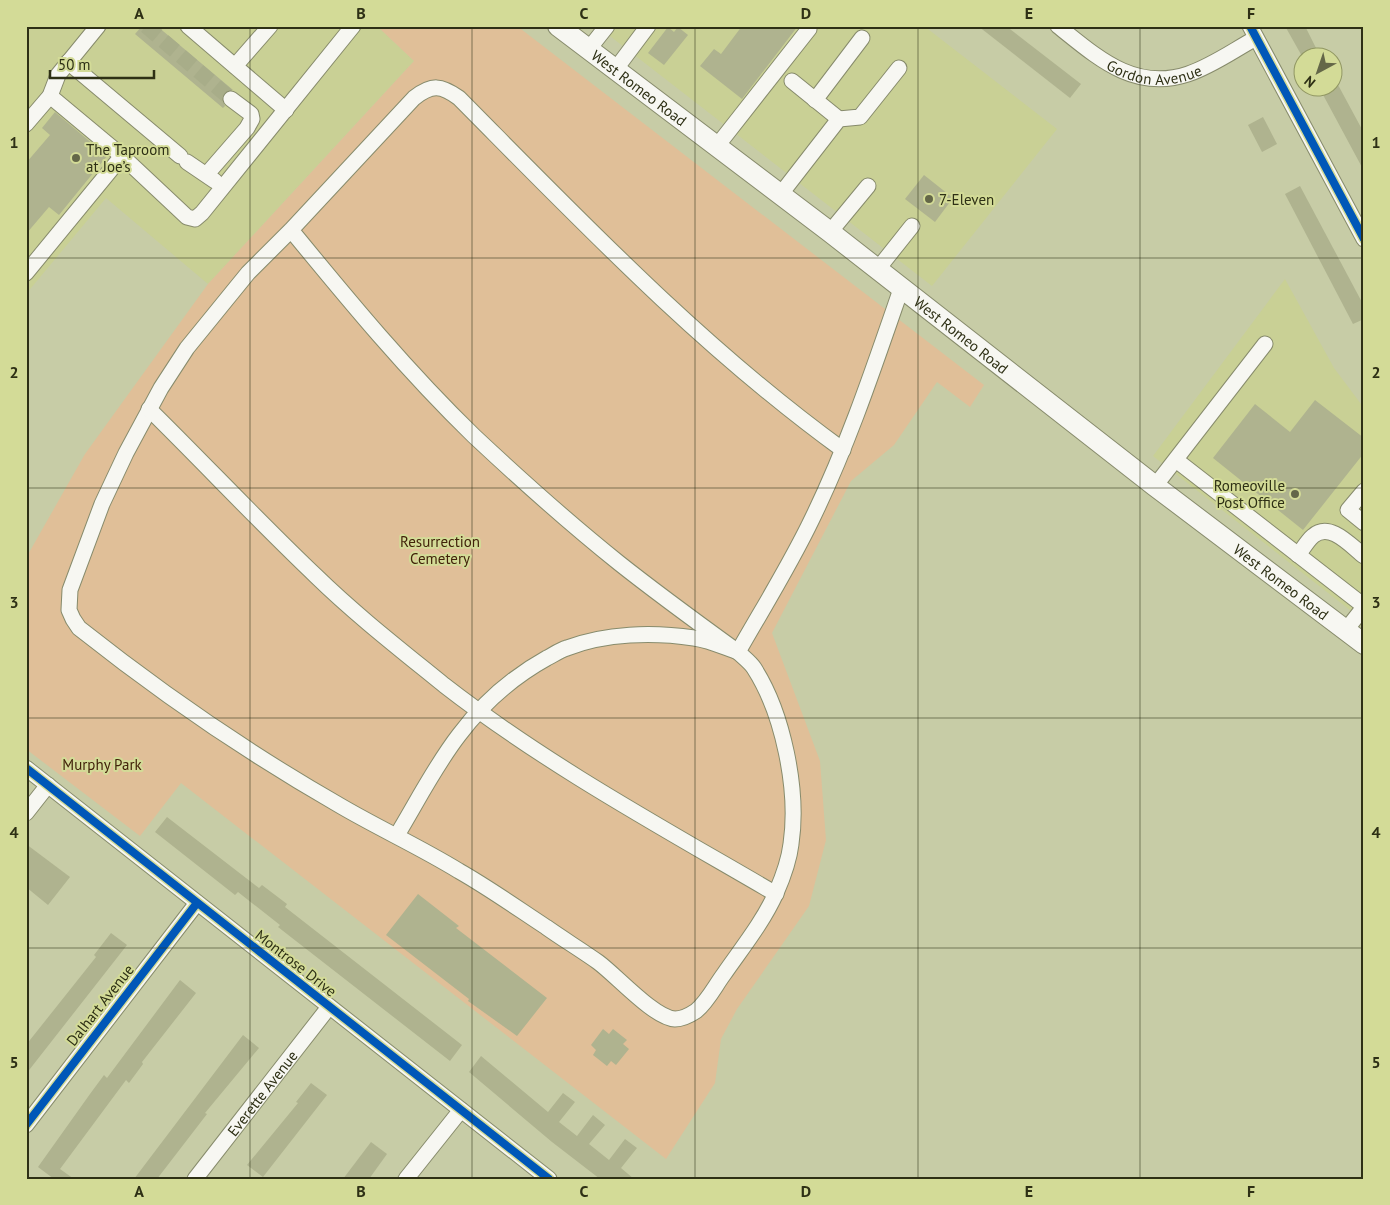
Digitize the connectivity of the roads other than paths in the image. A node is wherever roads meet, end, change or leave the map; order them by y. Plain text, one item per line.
1 (98, 26) edge
2 (188, 26) edge
3 (270, 26) edge
4 (353, 26) edge
5 (558, 26) edge
6 (607, 26) edge
7 (648, 26) edge
8 (808, 26) edge
9 (1058, 26) edge
10 (1253, 32) edge
11 (862, 38) dead end
12 (588, 50) junction
13 (68, 62) junction
14 (235, 66) junction
15 (899, 68) dead end
16 (615, 70) junction
17 (792, 81) dead end
18 (50, 96) junction
19 (231, 98) tunnel mouth
20 (815, 100) junction
21 (286, 110) junction
22 (839, 119) junction
23 (26, 124) edge
24 (717, 146) junction
25 (122, 156) junction
26 (207, 174) junction
27 (868, 186) dead end
28 (223, 187) junction
29 (780, 195) junction
30 (912, 226) dead end
31 (291, 230) junction
32 (830, 232) junction
33 (1364, 239) edge
34 (878, 270) junction
35 (26, 273) edge
36 (901, 289) junction
37 (1266, 344) dead end
38 (149, 409) junction
39 (843, 450) junction
40 (1176, 460) junction
41 (1155, 486) junction
42 (1364, 491) edge
43 (1364, 523) edge
44 (1298, 555) junction
45 (1364, 556) edge
46 (1364, 607) edge
47 (1346, 630) junction
48 (1364, 644) edge
49 (738, 652) junction
50 (479, 710) junction
51 (26, 768) edge
52 (48, 785) junction
53 (26, 813) edge
54 (397, 835) junction
55 (776, 894) junction
56 (197, 903) junction
57 (329, 1007) junction
58 (461, 1110) junction
59 (26, 1125) edge
60 (195, 1179) edge
61 (406, 1179) edge
62 (549, 1179) edge

1 - 13 street
2 - 14 street
3 - 14 street
4 - 21 street
5 - 12 main road, West Romeo Road
6 - 12 street
7 - 16 street
8 - 24 street
9 - 10 street, Gordon Avenue
10 - 33 street
11 - 20 street
12 - 16 main road, West Romeo Road
13 - 18 street
13 - 26 street
14 - 21 street
15 - 22 street
16 - 24 main road, West Romeo Road
17 - 20 street
18 - 23 street
18 - 25 street
19 - 26 street
20 - 22 street
21 - 28 street
22 - 29 street
24 - 29 main road, West Romeo Road
25 - 28 street
25 - 35 street
26 - 28 street
27 - 32 street
29 - 32 main road, West Romeo Road
30 - 34 street
31 - 38 street
31 - 39 street
31 - 49 street
32 - 34 main road, West Romeo Road
34 - 36 main road, West Romeo Road
36 - 39 street
36 - 41 main road, West Romeo Road
37 - 40 street
38 - 50 street
38 - 54 street
39 - 49 street
40 - 41 street
40 - 44 street
41 - 47 main road, West Romeo Road
42 - 43 street
44 - 45 street
44 - 46 street
46 - 47 street
47 - 48 main road, West Romeo Road
49 - 50 street
49 - 55 street
50 - 54 street
50 - 55 street
51 - 52 street, Montrose Drive
52 - 53 street
52 - 56 street, Montrose Drive
54 - 55 street
56 - 57 street, Montrose Drive
56 - 59 street, Dalhart Avenue
57 - 58 street, Montrose Drive
57 - 60 street, Everette Avenue
58 - 61 street
58 - 62 street, Montrose Drive

